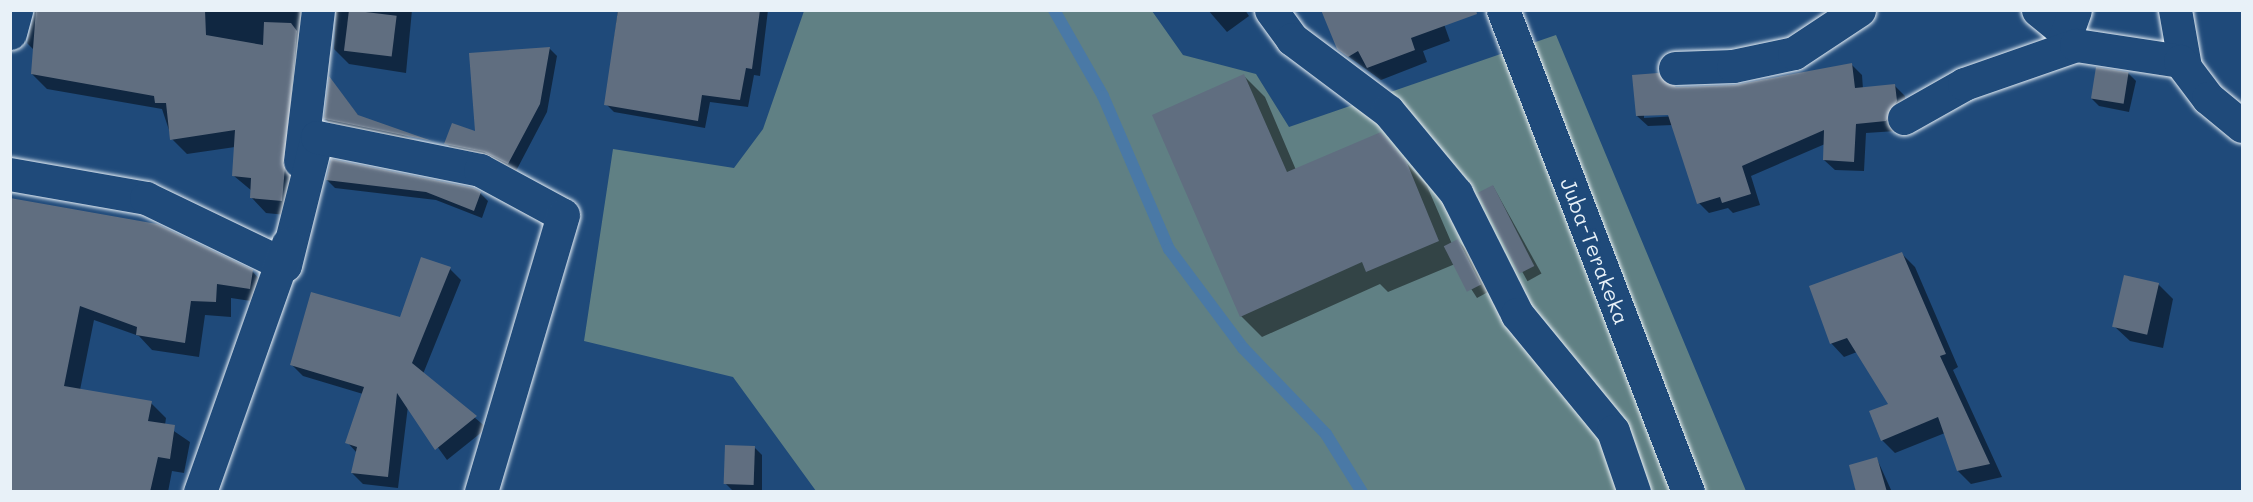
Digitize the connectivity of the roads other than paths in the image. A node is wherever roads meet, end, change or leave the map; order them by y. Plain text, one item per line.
1 (16, 10) edge
2 (318, 10) edge
3 (1271, 10) edge
4 (1503, 10) edge
5 (1858, 10) edge
6 (2175, 10) edge
7 (2035, 12) edge
8 (2067, 31) edge
9 (10, 33) edge
10 (2185, 67) junction
11 (1675, 68) dead end
12 (1904, 118) dead end
13 (2242, 126) edge
14 (10, 174) edge
15 (285, 265) junction
16 (200, 492) edge
17 (482, 492) edge
18 (1634, 492) edge
19 (1688, 492) edge

1 - 9 street
2 - 15 street
3 - 18 street
4 - 19 street, Juba-Terakeka
5 - 11 street
6 - 10 street
7 - 8 street
8 - 10 street
8 - 12 street
10 - 13 street
14 - 15 street
15 - 16 street
15 - 17 street

